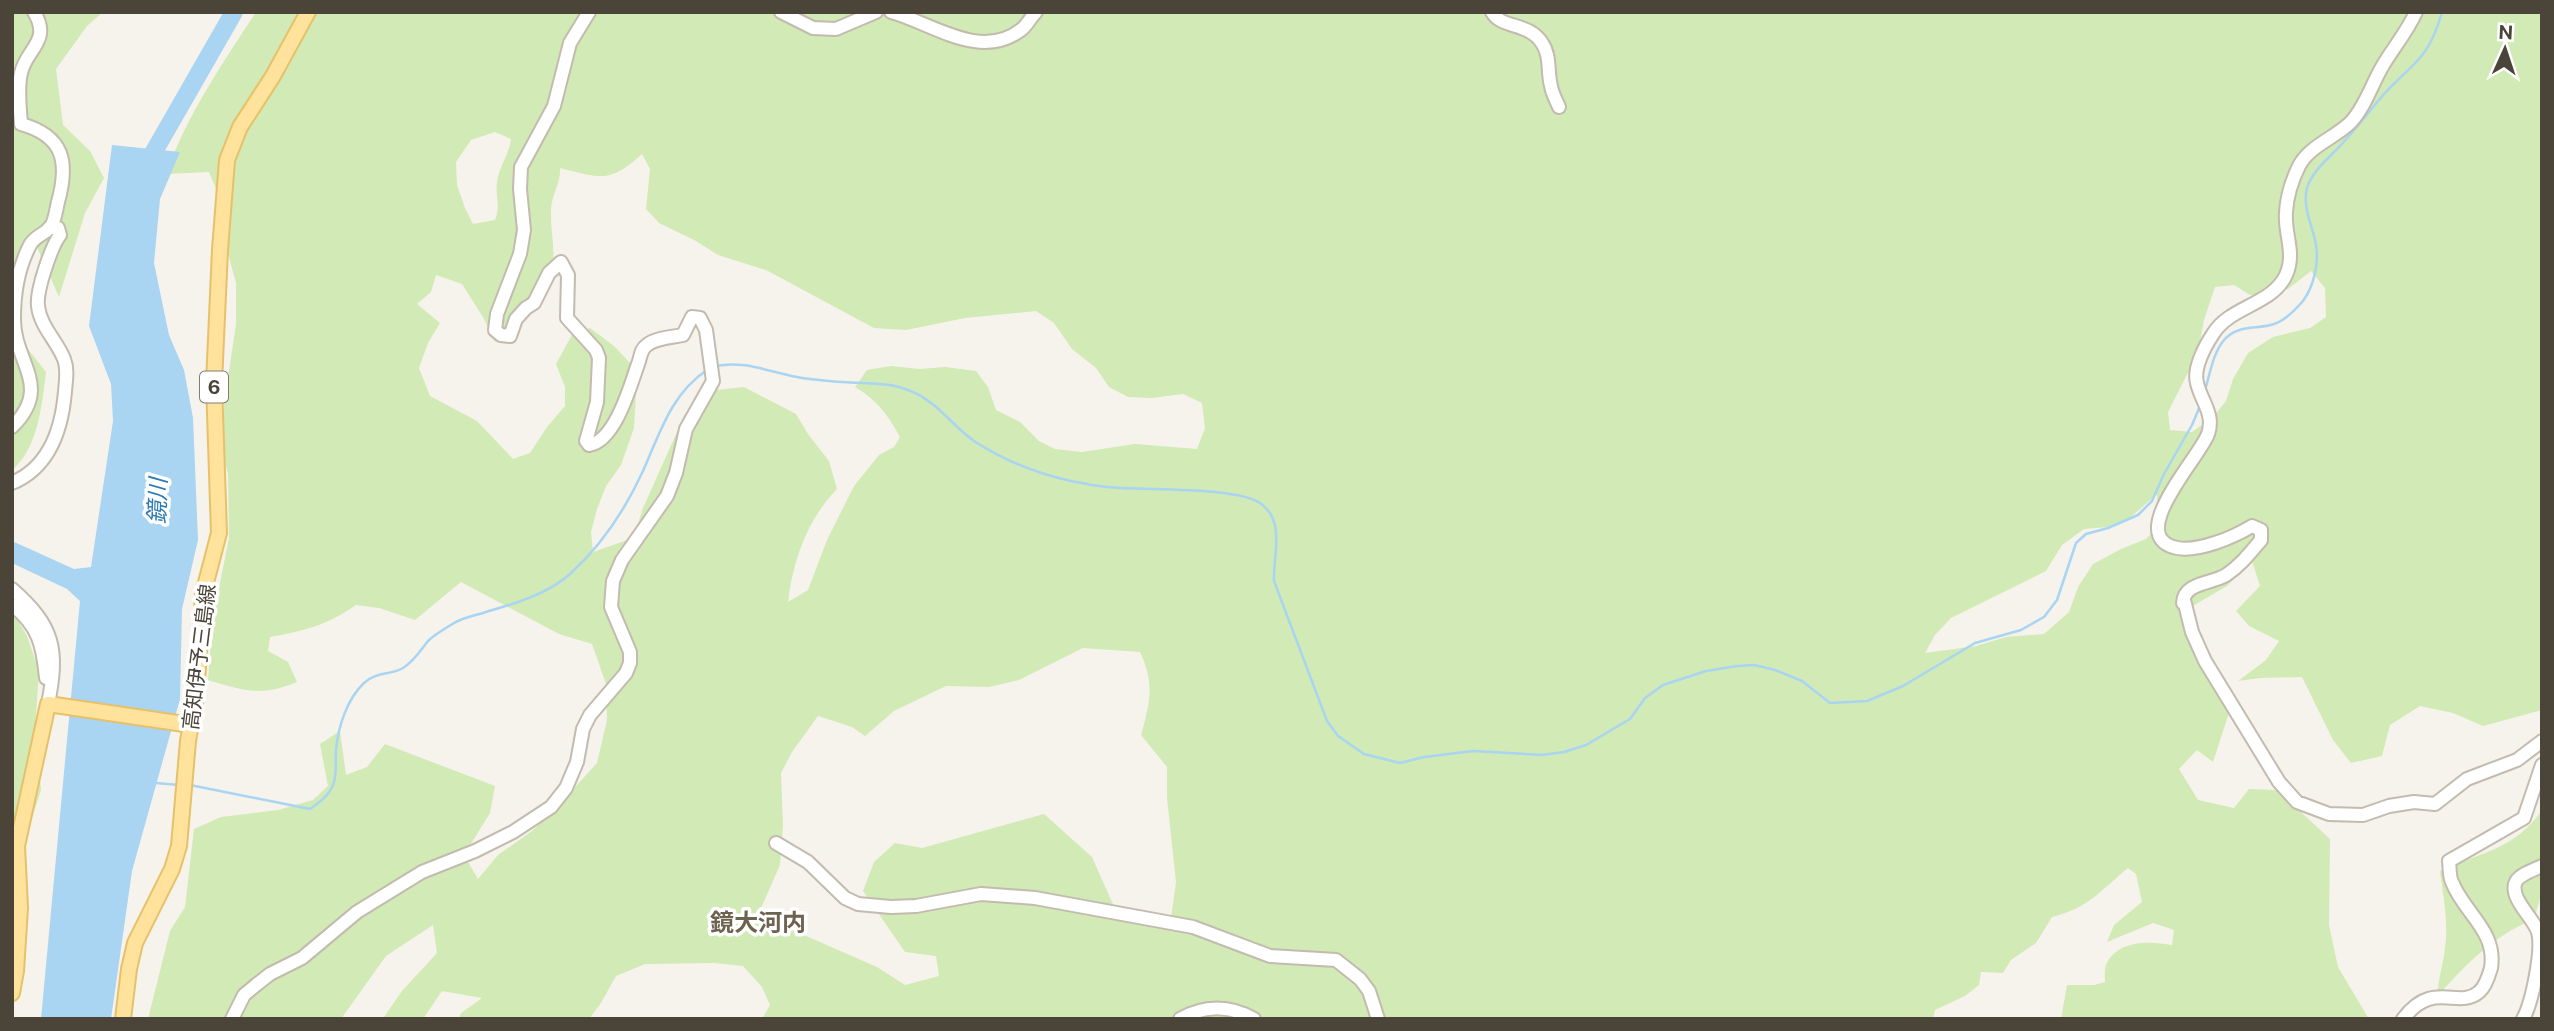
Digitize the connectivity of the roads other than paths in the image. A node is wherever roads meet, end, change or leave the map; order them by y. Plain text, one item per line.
1 (34, 12) edge
2 (308, 12) edge
3 (589, 12) edge
4 (781, 12) edge
5 (876, 12) edge
6 (891, 12) edge
7 (1036, 12) edge
8 (1492, 12) edge
9 (2416, 12) edge
10 (1559, 107) dead end
11 (49, 228) junction
12 (12, 427) edge
13 (12, 483) edge
14 (12, 589) edge
15 (12, 605) edge
16 (48, 704) junction
17 (186, 725) junction
18 (2542, 741) edge
19 (2542, 765) edge
20 (776, 843) dead end
21 (2542, 866) edge
22 (12, 993) edge
23 (122, 1019) edge
24 (232, 1019) edge
25 (1180, 1019) edge
26 (1254, 1019) edge
27 (1378, 1019) edge
28 (2403, 1019) edge
29 (2523, 1019) edge

1 - 11 street
2 - 17 main road, 高知伊予三島線 / 6
3 - 24 street
4 - 5 street
6 - 7 street
8 - 10 street
9 - 18 street
11 - 12 street
11 - 13 street
14 - 16 street
15 - 16 street
16 - 17 main road
16 - 22 main road
17 - 23 main road, 高知伊予三島線 / 6
19 - 28 street
20 - 27 street
21 - 29 street
25 - 26 street

